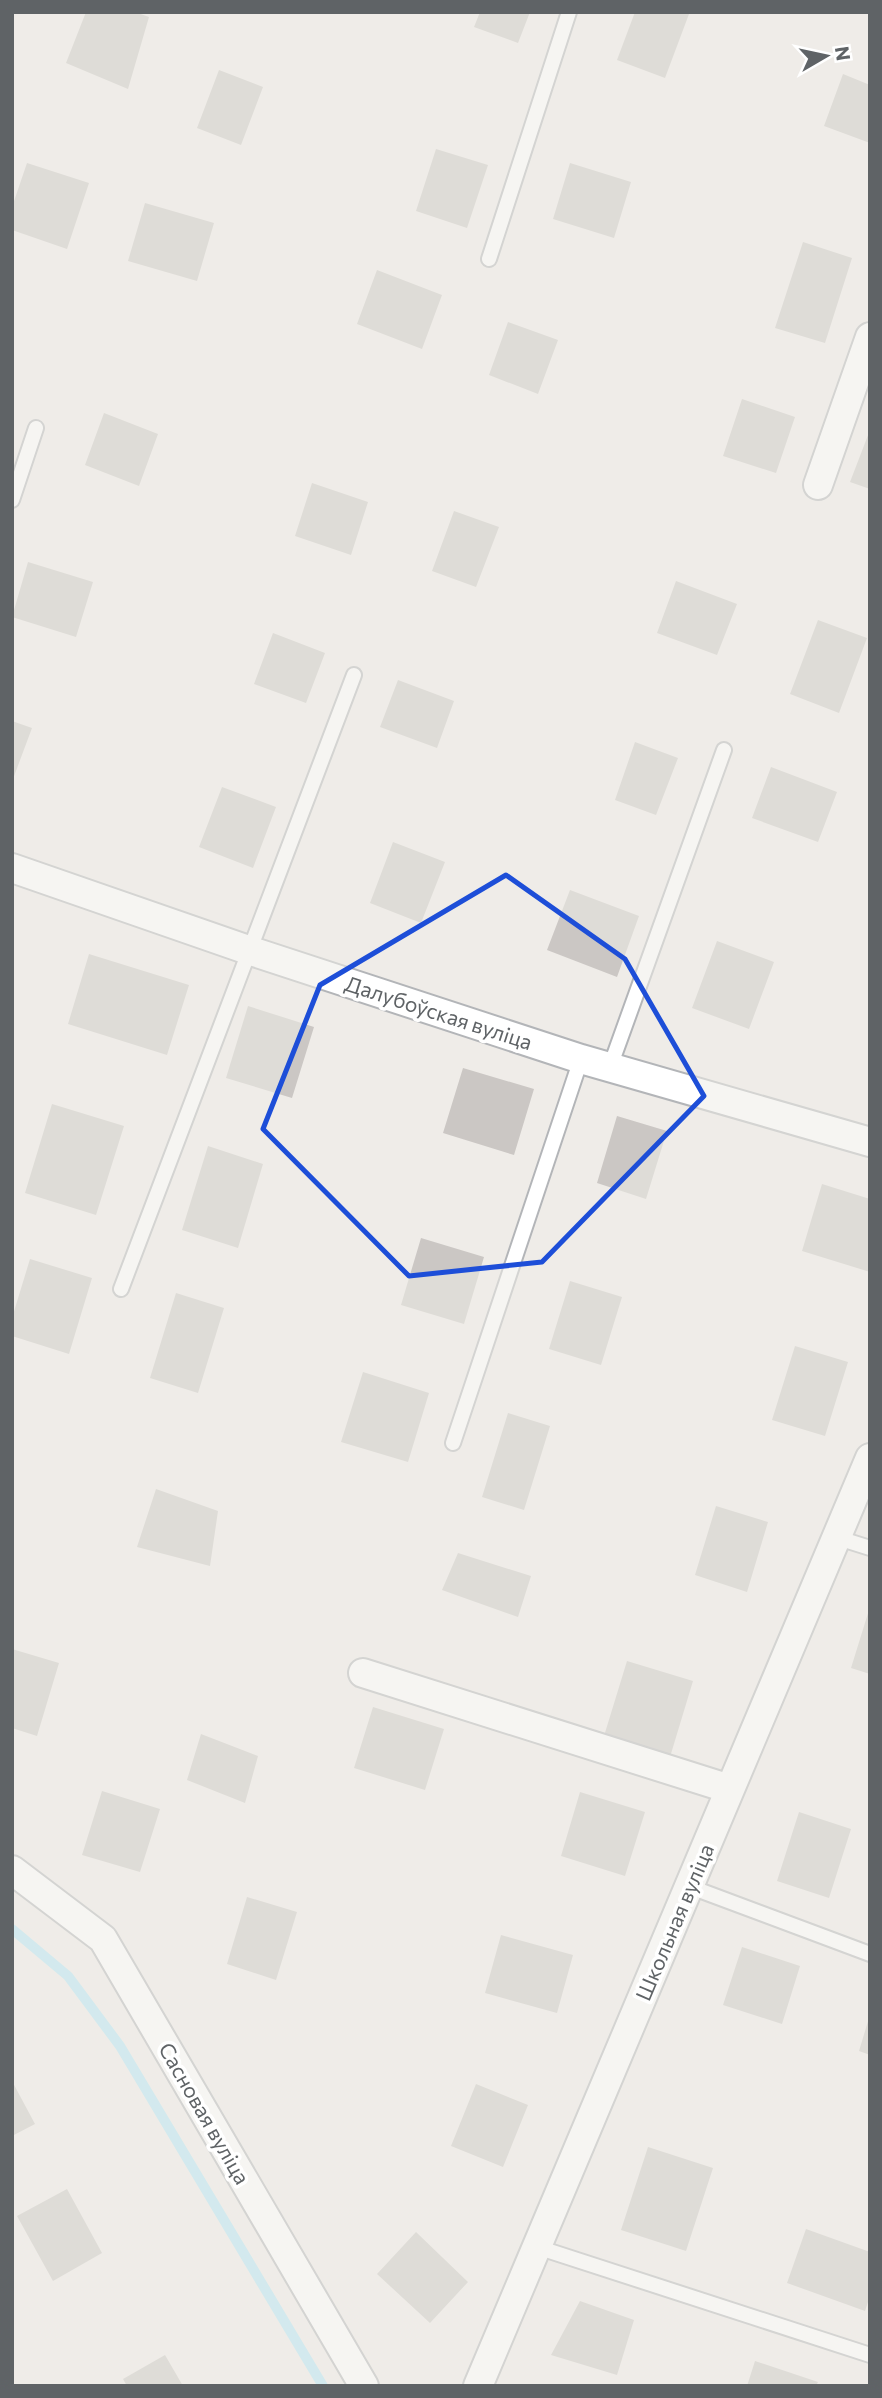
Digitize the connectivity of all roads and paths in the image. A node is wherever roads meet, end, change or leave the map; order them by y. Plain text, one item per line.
1 (569, 12) edge
2 (489, 259) dead end
3 (870, 337) edge
4 (36, 428) dead end
5 (818, 485) dead end
6 (12, 500) edge
7 (355, 675) dead end
8 (724, 750) dead end
9 (12, 868) edge
10 (251, 951) junction
11 (581, 1059) junction
12 (610, 1067) junction
13 (870, 1142) edge
14 (121, 1289) dead end
15 (453, 1443) dead end
16 (870, 1458) edge
17 (835, 1537) junction
18 (870, 1548) edge
19 (363, 1674) dead end
20 (730, 1789) junction
21 (12, 1870) edge
22 (688, 1886) junction
23 (870, 1954) edge
24 (537, 2247) junction
25 (870, 2355) edge
26 (365, 2386) edge
27 (478, 2386) edge

1 - 2 lane
3 - 5 street
4 - 6 lane
7 - 10 lane
8 - 12 lane
9 - 10 street, Далубоўская вуліца
10 - 11 street, Далубоўская вуліца
10 - 14 lane
11 - 12 street, Далубоўская вуліца
11 - 15 lane
12 - 13 street, Далубоўская вуліца
16 - 17 street, Школьная вуліца
17 - 18 lane
17 - 20 street, Школьная вуліца
19 - 20 street
20 - 22 street, Школьная вуліца
21 - 26 street, Сасновая вуліца
22 - 23 lane
22 - 24 street, Школьная вуліца
24 - 25 lane
24 - 27 street, Школьная вуліца

